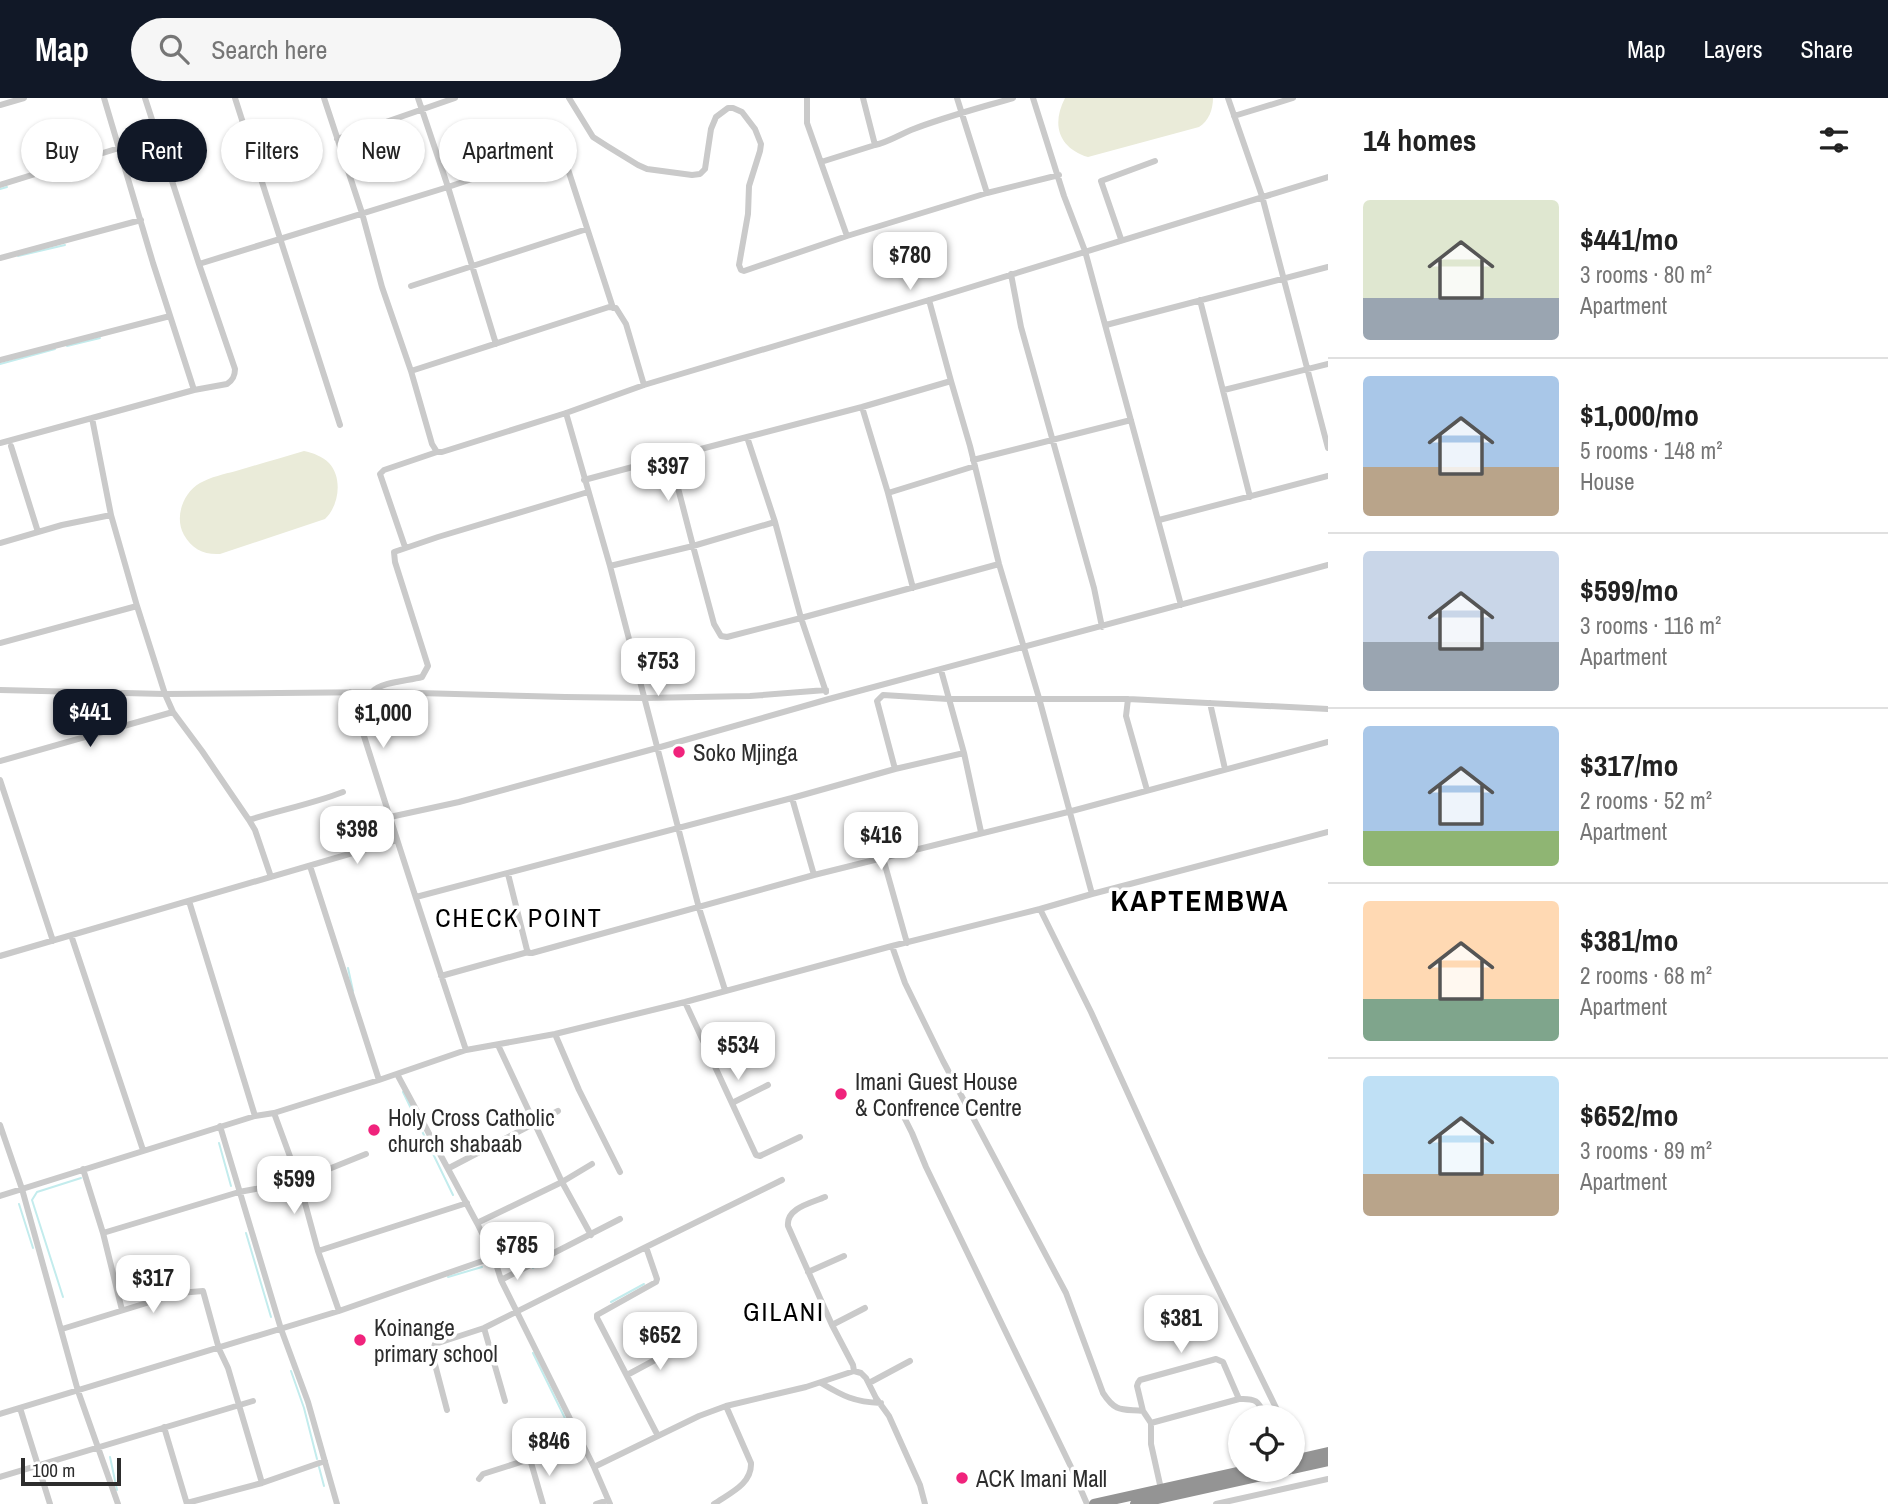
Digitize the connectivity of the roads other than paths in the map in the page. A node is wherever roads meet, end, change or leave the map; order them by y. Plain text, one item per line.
1 (24, 98) edge
2 (104, 98) edge
3 (145, 98) edge
4 (235, 98) edge
5 (324, 98) edge
6 (418, 98) edge
7 (454, 98) edge
8 (569, 98) edge
9 (807, 98) edge
10 (863, 98) edge
11 (957, 98) edge
12 (1013, 98) edge
13 (1033, 98) edge
14 (1228, 98) edge
15 (1293, 98) edge
16 (0, 105) edge
17 (421, 109) junction
18 (961, 113) junction
19 (1234, 116) junction
20 (392, 119) edge
21 (337, 138) edge
22 (117, 141) edge
23 (875, 145) junction
24 (117, 149) edge
25 (1155, 161) dead end
26 (821, 162) junction
27 (1059, 175) junction
28 (1328, 177) edge
29 (129, 182) edge
30 (352, 182) edge
31 (0, 185) edge
32 (447, 187) junction
33 (987, 193) junction
34 (1262, 196) junction
35 (362, 213) junction
36 (141, 220) junction
37 (587, 229) junction
38 (847, 236) junction
39 (279, 239) junction
40 (1121, 240) junction
41 (1085, 251) junction
42 (0, 258) edge
43 (199, 264) junction
44 (472, 266) junction
45 (1328, 267) edge
46 (1011, 274) junction
47 (1283, 279) junction
48 (411, 286) dead end
49 (929, 300) junction
50 (1200, 300) junction
51 (613, 308) junction
52 (170, 316) junction
53 (1106, 325) junction
54 (496, 344) junction
55 (0, 360) edge
56 (1328, 364) edge
57 (1308, 369) junction
58 (411, 371) junction
59 (951, 381) junction
60 (644, 385) junction
61 (194, 390) junction
62 (1224, 390) junction
63 (862, 407) junction
64 (566, 413) junction
65 (92, 418) junction
66 (1131, 420) junction
67 (340, 425) dead end
68 (747, 437) junction
69 (1052, 440) junction
70 (0, 443) edge
71 (11, 446) dead end
72 (1328, 448) edge
73 (437, 452) junction
74 (670, 457) junction
75 (974, 463) junction
76 (1328, 476) edge
77 (584, 480) junction
78 (588, 492) junction
79 (888, 494) junction
80 (1250, 497) junction
81 (111, 515) junction
82 (1159, 520) junction
83 (775, 522) junction
84 (38, 532) junction
85 (0, 543) edge
86 (692, 545) junction
87 (405, 547) junction
88 (999, 564) junction
89 (1328, 565) edge
90 (610, 566) junction
91 (913, 588) junction
92 (1181, 605) junction
93 (137, 606) junction
94 (801, 618) junction
95 (1102, 627) junction
96 (0, 643) edge
97 (1024, 648) junction
98 (941, 670) junction
99 (0, 690) edge
100 (825, 690) junction
101 (350, 692) junction
102 (372, 692) junction
103 (165, 694) junction
104 (644, 698) junction
105 (1039, 698) junction
106 (829, 699) junction
107 (948, 699) junction
108 (1128, 699) junction
109 (1210, 704) junction
110 (1328, 709) edge
111 (173, 712) junction
112 (1328, 741) edge
113 (657, 748) junction
114 (964, 754) junction
115 (0, 761) edge
116 (895, 769) junction
117 (1225, 769) junction
118 (0, 780) edge
119 (1147, 790) junction
120 (342, 792) dead end
121 (792, 798) junction
122 (1068, 811) junction
123 (390, 817) junction
124 (249, 820) junction
125 (678, 828) junction
126 (981, 832) junction
127 (1328, 832) edge
128 (397, 840) junction
129 (883, 858) junction
130 (310, 866) junction
131 (508, 874) junction
132 (814, 875) junction
133 (271, 877) junction
134 (1092, 894) junction
135 (416, 897) junction
136 (189, 901) junction
137 (699, 908) junction
138 (1040, 909) junction
139 (71, 935) junction
140 (53, 941) junction
141 (907, 943) junction
142 (892, 946) junction
143 (528, 952) junction
144 (0, 956) edge
145 (440, 976) junction
146 (725, 990) junction
147 (685, 1002) junction
148 (555, 1034) junction
149 (743, 1034) dead end
150 (498, 1045) junction
151 (708, 1049) junction
152 (466, 1050) junction
153 (397, 1074) junction
154 (379, 1080) junction
155 (768, 1085) dead end
156 (732, 1103) junction
157 (558, 1111) dead end
158 (274, 1113) junction
159 (903, 1115) dead end
160 (255, 1116) junction
161 (533, 1124) junction
162 (0, 1125) edge
163 (220, 1126) junction
164 (800, 1137) dead end
165 (143, 1150) junction
166 (366, 1154) dead end
167 (592, 1164) dead end
168 (449, 1168) junction
169 (83, 1169) junction
170 (620, 1171) dead end
171 (782, 1180) dead end
172 (299, 1181) junction
173 (562, 1182) junction
174 (22, 1189) junction
175 (239, 1192) junction
176 (0, 1196) edge
177 (825, 1197) dead end
178 (467, 1203) junction
179 (620, 1220) dead end
180 (477, 1223) junction
181 (103, 1233) junction
182 (591, 1235) junction
183 (646, 1247) junction
184 (318, 1251) junction
185 (844, 1256) dead end
186 (494, 1257) junction
187 (808, 1272) junction
188 (501, 1280) junction
189 (865, 1308) dead end
190 (122, 1310) junction
191 (340, 1311) junction
192 (517, 1311) junction
193 (832, 1325) junction
194 (484, 1328) junction
195 (62, 1329) junction
196 (281, 1329) junction
197 (681, 1346) dead end
198 (219, 1349) junction
199 (910, 1362) dead end
200 (854, 1371) junction
201 (627, 1375) junction
202 (820, 1382) junction
203 (869, 1383) junction
204 (78, 1391) junction
205 (1239, 1399) junction
206 (253, 1401) dead end
207 (505, 1401) dead end
208 (881, 1403) junction
209 (239, 1405) junction
210 (1258, 1405) edge
211 (1275, 1405) edge
212 (726, 1406) junction
213 (20, 1408) junction
214 (447, 1410) dead end
215 (1143, 1411) junction
216 (0, 1414) edge
217 (1151, 1423) junction
218 (164, 1427) junction
219 (658, 1436) junction
220 (99, 1447) junction
221 (1328, 1452) edge
222 (1305, 1457) edge
223 (325, 1461) junction
224 (1328, 1461) edge
225 (38, 1464) junction
226 (1305, 1466) edge
227 (594, 1467) junction
228 (1228, 1474) edge
229 (0, 1477) edge
230 (479, 1479) dead end
231 (1328, 1479) edge
232 (262, 1482) junction
233 (1234, 1482) edge
234 (1161, 1489) junction
235 (609, 1502) edge
236 (50, 1504) edge
237 (118, 1504) edge
238 (187, 1504) edge
239 (337, 1504) edge
240 (543, 1504) edge
241 (596, 1504) edge
242 (715, 1504) edge
243 (925, 1504) edge
244 (1087, 1504) edge
245 (1094, 1504) edge
246 (1135, 1504) edge
247 (1216, 1504) edge

1 - 16 street
2 - 22 street
3 - 43 street
4 - 39 street
5 - 21 street
6 - 17 street
7 - 17 street
8 - 38 street
9 - 26 street
10 - 23 street
11 - 18 street
12 - 18 street
13 - 27 street
14 - 19 street
15 - 19 street
17 - 20 street
17 - 32 street
18 - 23 street
18 - 33 street
19 - 34 street
23 - 26 street
24 - 31 street
25 - 40 street
26 - 38 street
27 - 33 street
27 - 41 street
28 - 34 street
29 - 36 street
30 - 35 street
32 - 35 street
32 - 37 street
32 - 44 street
33 - 38 street
34 - 40 street
34 - 47 street
35 - 39 street
35 - 58 street
36 - 42 street
36 - 52 street
37 - 44 street
37 - 51 street
39 - 43 street
39 - 67 street
40 - 41 street
41 - 46 street
41 - 53 street
43 - 61 street
44 - 48 street
44 - 54 street
45 - 47 street
46 - 49 street
46 - 69 street
47 - 50 street
47 - 57 street
49 - 59 street
49 - 60 street
50 - 53 street
50 - 62 street
51 - 54 street
51 - 60 street
52 - 55 street
52 - 61 street
53 - 66 street
54 - 58 street
56 - 57 street
57 - 62 street
57 - 72 street
58 - 73 street
59 - 63 street
59 - 75 street
60 - 64 street
61 - 65 street
62 - 80 street
63 - 68 street
63 - 79 street
64 - 73 street
64 - 77 street
65 - 70 street
65 - 81 street
66 - 69 street
66 - 82 street
68 - 74 street
68 - 83 street
69 - 75 street
69 - 95 street
71 - 84 street
73 - 87 street
74 - 77 street
74 - 86 street
75 - 79 street
75 - 88 street
76 - 80 street
77 - 78 street
78 - 87 street
78 - 90 street
79 - 91 street
80 - 82 street
81 - 84 street
81 - 93 street
82 - 92 street
83 - 86 street
83 - 94 street
84 - 85 street
86 - 90 street
86 - 94 street
87 - 102 street
88 - 91 street
88 - 97 street
89 - 92 street
90 - 104 street
91 - 94 street
92 - 95 street
93 - 96 street
93 - 103 street
94 - 100 street
95 - 97 street
97 - 98 street
97 - 105 street
98 - 106 street
98 - 107 street
99 - 103 street
100 - 104 street
100 - 106 street
101 - 102 street
101 - 103 street
101 - 123 street
102 - 104 street
103 - 111 street
104 - 113 street
105 - 107 street
105 - 108 street
105 - 122 street
106 - 113 street
107 - 114 street
107 - 116 street
108 - 109 street
108 - 119 street
109 - 110 street
109 - 117 street
111 - 115 street
111 - 124 street
112 - 117 street
113 - 123 street
113 - 125 street
114 - 116 street
114 - 126 street
116 - 121 street
117 - 119 street
118 - 140 street
119 - 122 street
120 - 124 street
121 - 125 street
121 - 132 street
122 - 126 street
122 - 134 street
123 - 128 street
124 - 133 street
125 - 131 street
125 - 137 street
126 - 129 street
127 - 134 street
128 - 130 street
128 - 135 street
129 - 132 street
129 - 141 street
130 - 133 street
130 - 154 street
131 - 135 street
131 - 143 street
132 - 137 street
133 - 136 street
134 - 138 street
135 - 145 street
136 - 139 street
136 - 160 street
137 - 143 street
137 - 146 street
138 - 141 street
138 - 211 street
139 - 140 street
139 - 165 street
140 - 144 street
141 - 142 street
142 - 146 street
142 - 215 street
143 - 145 street
145 - 152 street
146 - 147 street
147 - 148 street
147 - 151 street
148 - 150 street
148 - 170 street
149 - 151 street
150 - 152 street
150 - 161 street
151 - 156 street
152 - 153 street
153 - 154 street
153 - 168 street
154 - 158 street
155 - 156 street
156 - 164 street
157 - 161 street
158 - 160 street
158 - 172 street
159 - 244 street
160 - 163 street
161 - 168 street
161 - 173 street
162 - 174 street
163 - 165 street
163 - 175 street
165 - 169 street
166 - 172 street
167 - 173 street
168 - 178 street
169 - 174 street
169 - 181 street
171 - 183 street
172 - 175 street
172 - 184 street
173 - 180 street
173 - 182 street
174 - 176 street
174 - 195 street
175 - 181 street
175 - 196 street
177 - 187 street
178 - 180 street
178 - 184 street
179 - 182 street
180 - 186 street
181 - 190 street
182 - 188 street
183 - 192 street
183 - 201 street
184 - 191 street
185 - 187 street
186 - 188 street
186 - 191 street
187 - 193 street
188 - 192 street
189 - 193 street
190 - 195 street
190 - 198 street
191 - 196 street
192 - 194 street
192 - 227 street
193 - 200 street
194 - 207 street
194 - 214 street
195 - 204 street
196 - 198 street
196 - 223 street
197 - 201 street
198 - 204 street
198 - 209 street
199 - 203 street
200 - 202 street
200 - 203 street
201 - 219 street
202 - 208 street
202 - 212 street
203 - 208 street
204 - 213 street
204 - 220 street
205 - 210 street
205 - 215 street
205 - 217 street
206 - 209 street
208 - 243 street
209 - 218 street
209 - 232 street
212 - 219 street
212 - 242 street
213 - 216 street
213 - 225 street
215 - 217 street
217 - 234 street
218 - 220 street
218 - 238 street
219 - 227 street
220 - 225 street
220 - 237 street
221 - 222 highway
223 - 232 street
223 - 239 street
224 - 226 highway
225 - 229 street
225 - 236 street
227 - 235 street
228 - 234 highway
230 - 240 street
231 - 247 street
232 - 238 street
233 - 246 highway
234 - 245 highway
235 - 241 street

